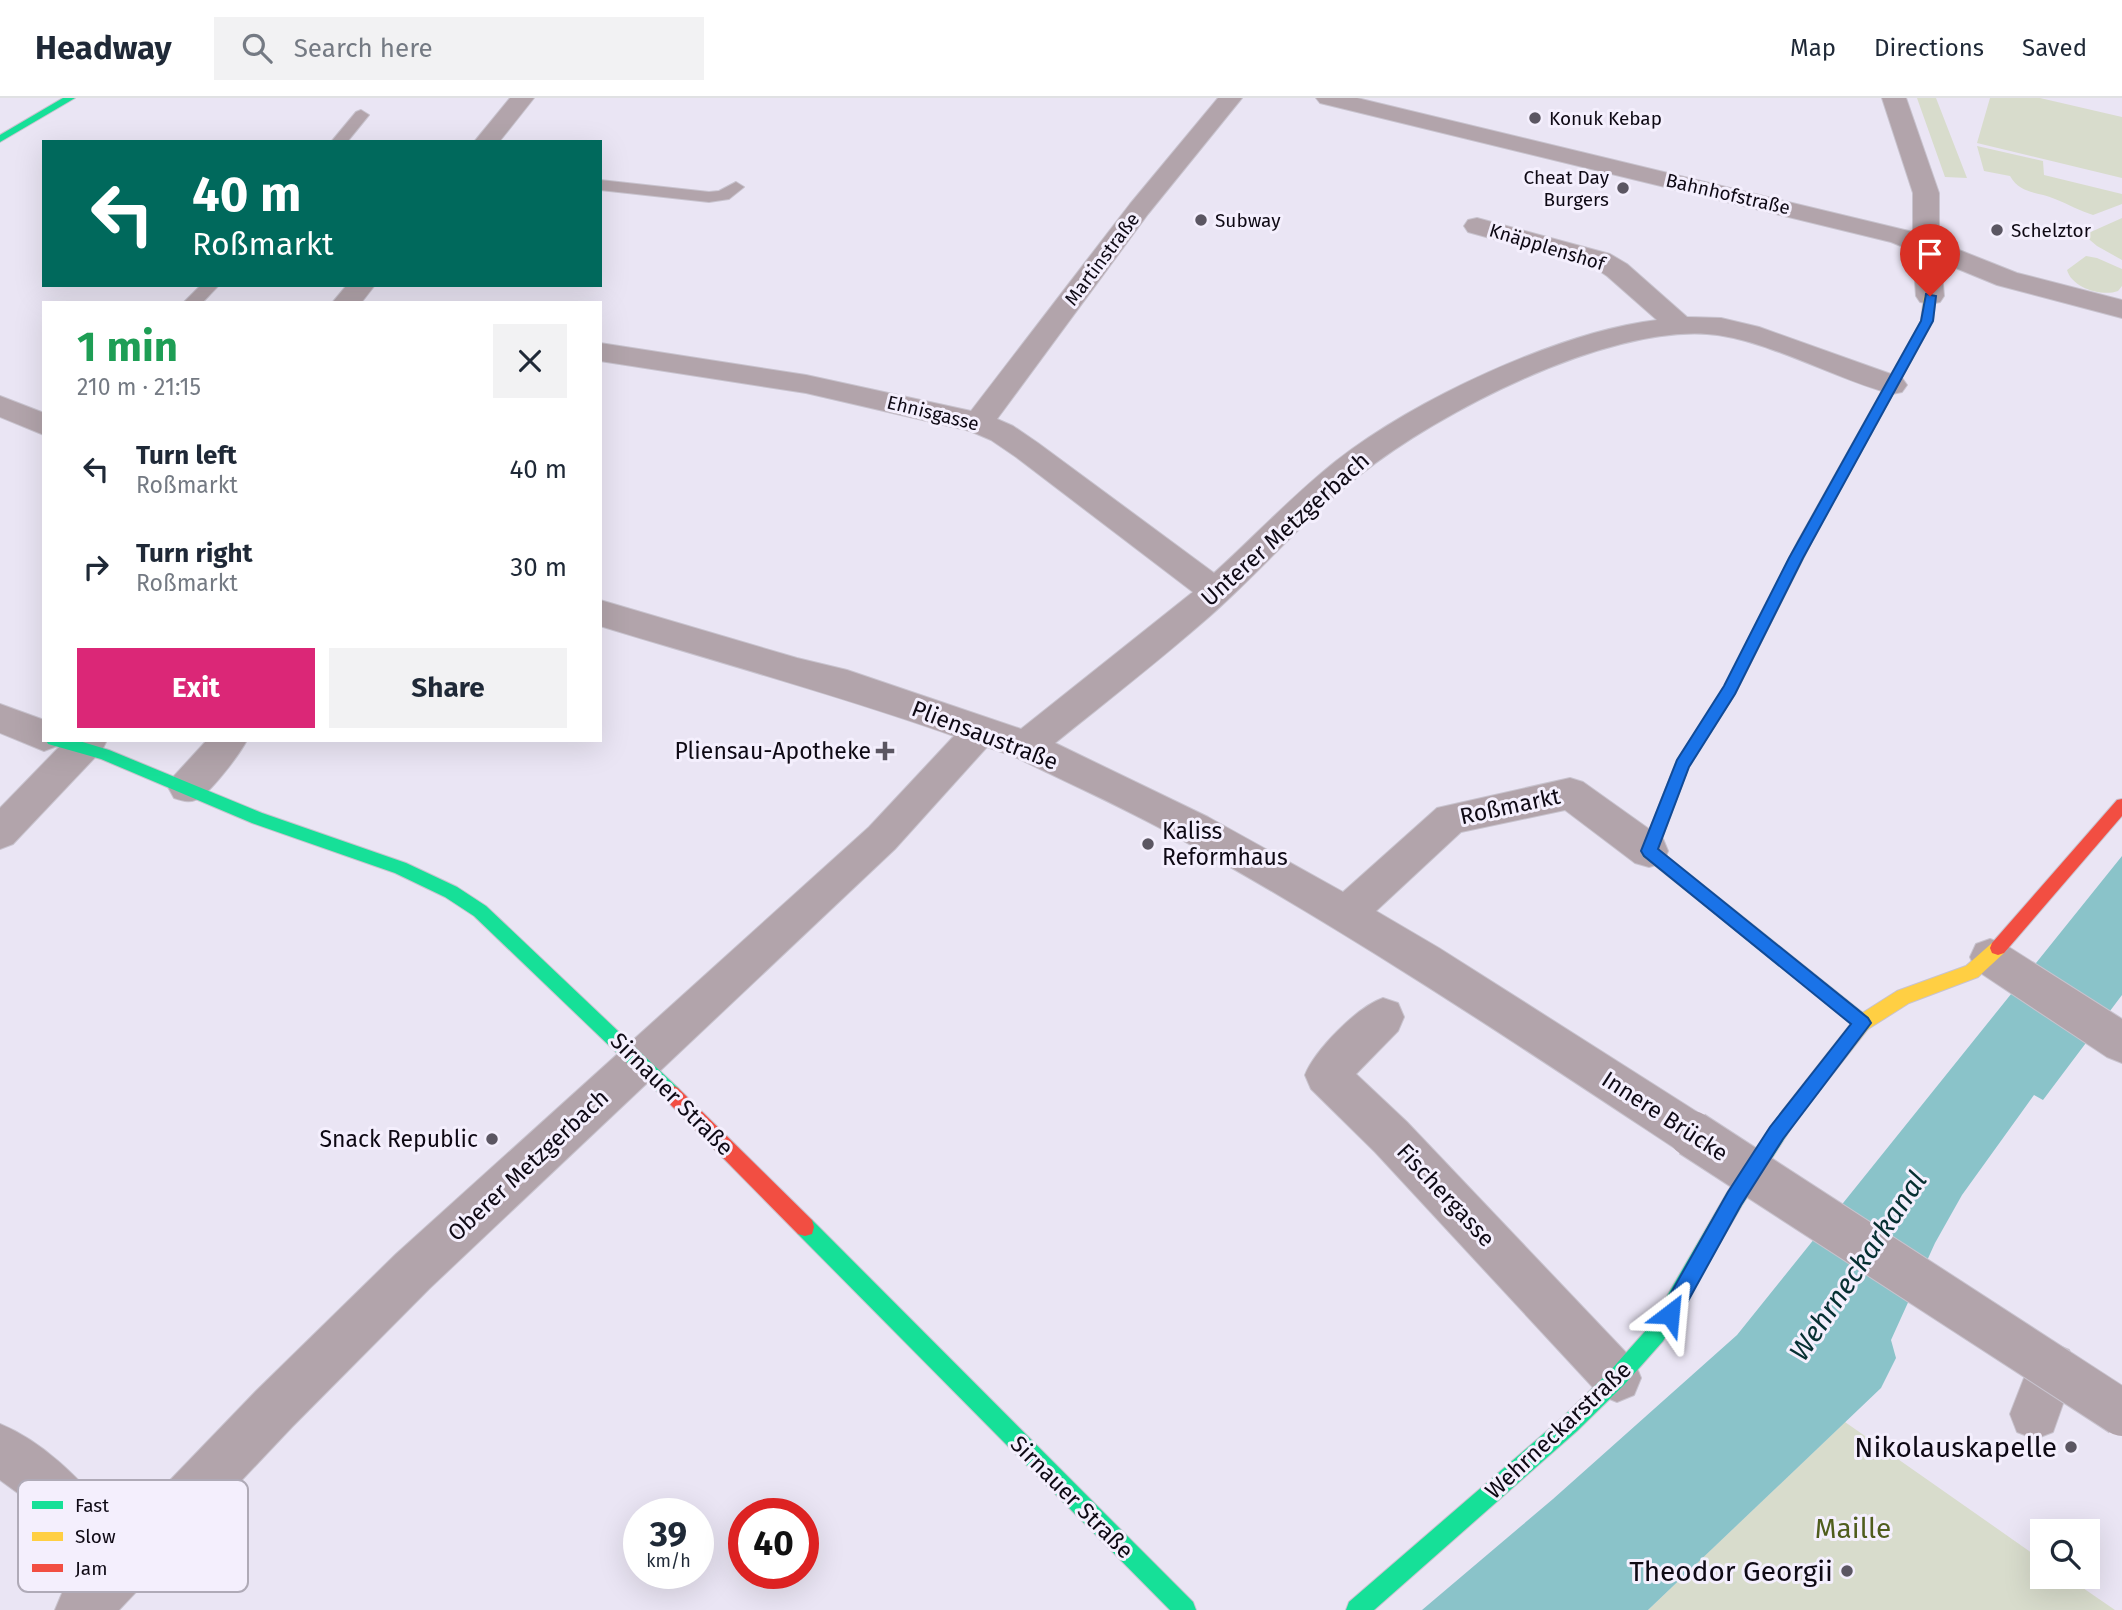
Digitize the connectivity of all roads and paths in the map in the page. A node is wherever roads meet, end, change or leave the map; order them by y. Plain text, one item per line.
1 (70, 98) edge
2 (522, 98) edge
3 (1230, 98) edge
4 (1328, 98) edge
5 (1894, 98) edge
6 (361, 115) dead end
7 (0, 139) edge
8 (341, 140) edge
9 (488, 140) edge
10 (602, 185) edge
11 (736, 187) dead end
12 (1477, 226) dead end
13 (1926, 244) junction
14 (209, 287) edge
15 (360, 287) edge
16 (1930, 296) joint
17 (194, 301) edge
18 (348, 301) edge
19 (2121, 306) edge
20 (1679, 325) junction
21 (602, 352) edge
22 (1892, 385) junction
23 (0, 406) edge
24 (978, 423) junction
25 (42, 424) edge
26 (1216, 592) junction
27 (602, 614) edge
28 (0, 718) edge
29 (982, 729) junction
30 (42, 735) edge
31 (227, 742) edge
32 (75, 743) edge
33 (1026, 746) junction
34 (187, 787) junction
35 (2122, 805) edge
36 (0, 833) edge
37 (1649, 851) junction
38 (1346, 914) junction
39 (2005, 967) junction
40 (1383, 1017) dead end
41 (1862, 1023) junction
42 (2111, 1037) edge
43 (639, 1060) junction
44 (2052, 1367) junction
45 (1617, 1378) junction
46 (2122, 1413) edge
47 (2035, 1414) dead end
48 (0, 1449) edge
49 (43, 1480) edge
50 (207, 1480) edge
51 (100, 1592) edge
52 (82, 1610) edge
53 (1185, 1610) edge
54 (1357, 1610) edge

1 - 7 street
2 - 9 street
3 - 24 street, Martinstraße
4 - 13 street, Bahnhofstraße
5 - 13 street
6 - 8 lane
10 - 11 lane
12 - 20 street, Knäpplenshof
13 - 16 street
13 - 19 street, Bahnhofstraße
14 - 17 lane
15 - 18 street
16 - 22 street
20 - 22 street, Unterer Metzgerbach
20 - 26 street, Unterer Metzgerbach
21 - 24 street, Ehnisgasse
22 - 37 street
23 - 25 street
24 - 26 street, Ehnisgasse
26 - 33 street, Unterer Metzgerbach
27 - 29 street, Pliensaustraße
28 - 30 street
29 - 33 street, Pliensaustraße
29 - 43 street, Oberer Metzgerbach
31 - 34 street
32 - 34 street, Sirnauer Straße
32 - 36 street
33 - 38 street, Pliensaustraße
34 - 43 street, Sirnauer Straße
35 - 39 street, Wehrneckarstraße
37 - 38 street, Roßmarkt
37 - 41 street, Roßmarkt
38 - 44 street, Innere Brücke, bridge
39 - 41 street, Wehrneckarstraße
39 - 42 street
40 - 45 street, Fischergasse
41 - 45 street, Wehrneckarstraße
43 - 50 street, Oberer Metzgerbach
43 - 53 street, Sirnauer Straße
44 - 46 street, Innere Brücke, bridge
44 - 47 street
45 - 54 street, Wehrneckarstraße
48 - 49 street
51 - 52 street, Oberer Metzgerbach

